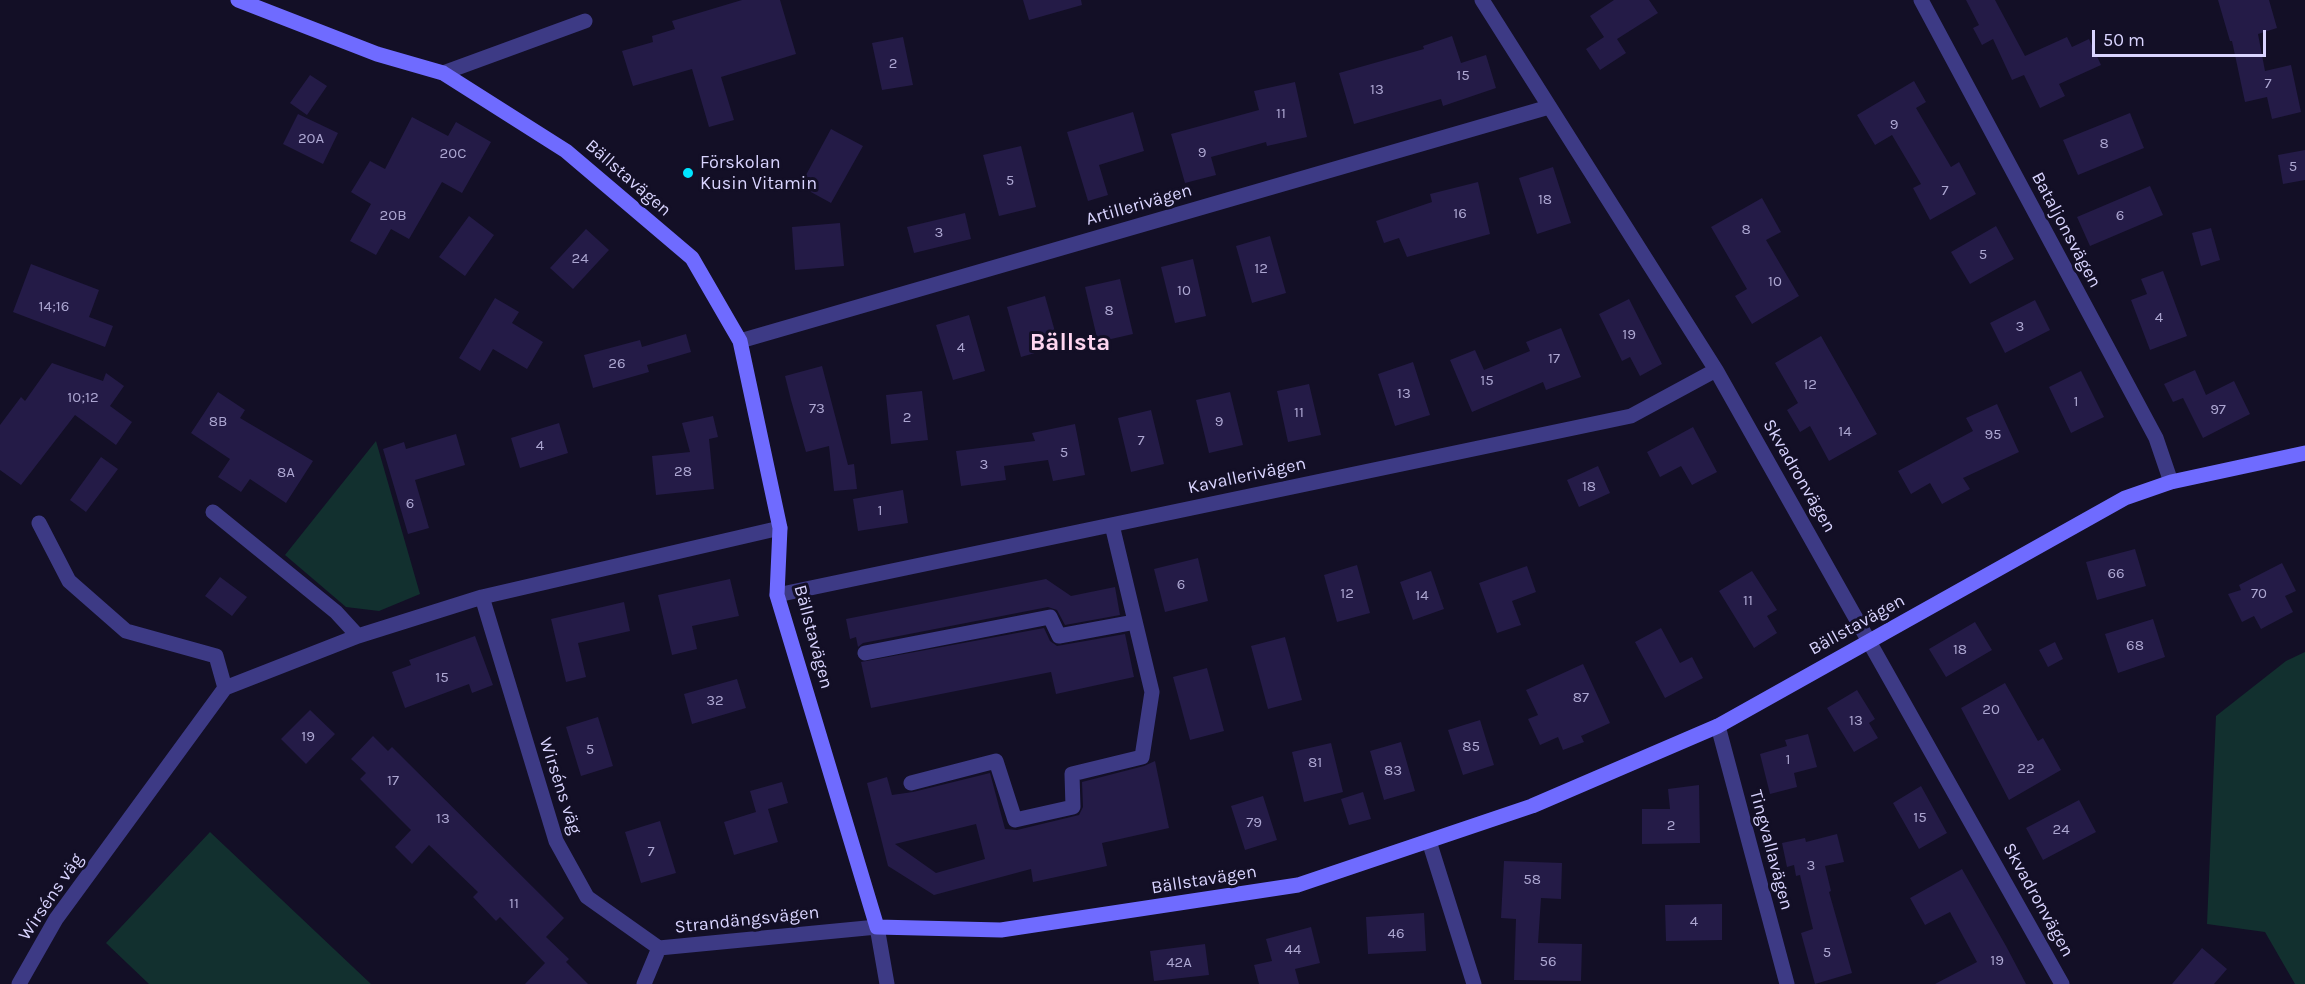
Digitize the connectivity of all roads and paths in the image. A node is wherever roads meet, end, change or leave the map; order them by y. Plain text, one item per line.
1 (238, 0) edge
2 (1482, 0) edge
3 (1921, 0) edge
4 (585, 21) dead end
5 (443, 73) junction
6 (1549, 107) junction
7 (740, 341) junction
8 (1716, 370) junction
9 (2305, 453) edge
10 (2171, 482) junction
11 (213, 512) dead end
12 (39, 523) dead end
13 (1112, 525) junction
14 (780, 528) junction
15 (777, 595) junction
16 (482, 597) junction
17 (1135, 622) junction
18 (358, 636) junction
19 (1870, 640) junction
20 (865, 654) dead end
21 (225, 688) junction
22 (1718, 726) junction
23 (911, 783) dead end
24 (1429, 841) junction
25 (877, 927) junction
26 (659, 948) junction
27 (19, 984) edge
28 (644, 984) edge
29 (887, 984) edge
30 (1474, 984) edge
31 (1787, 984) edge
32 (2062, 984) edge

1 - 5 street, Bällstavägen
2 - 6 street, Skvadronvägen
3 - 10 street, Bataljonsvägen
4 - 5 street
5 - 7 street, Bällstavägen
6 - 7 street, Artillerivägen
6 - 8 street, Skvadronvägen
7 - 14 street, Bällstavägen
8 - 13 street, Kavallerivägen
8 - 19 street, Skvadronvägen
9 - 10 street, Bällstavägen
10 - 19 street, Bällstavägen
11 - 18 street
12 - 21 street
13 - 15 street, Kavallerivägen
13 - 17 street
14 - 15 street, Bällstavägen
14 - 16 street
15 - 25 street, Bällstavägen
16 - 18 street
16 - 26 street, Wirséns väg
17 - 20 street
17 - 23 street
18 - 21 street
19 - 22 street, Bällstavägen
19 - 32 street, Skvadronvägen
21 - 27 street, Wirséns väg
22 - 24 street, Bällstavägen
22 - 31 street, Tingvallavägen
24 - 25 street, Bällstavägen
24 - 30 street
25 - 26 street, Strandängsvägen
25 - 29 street
26 - 28 street, Strandängsvägen

